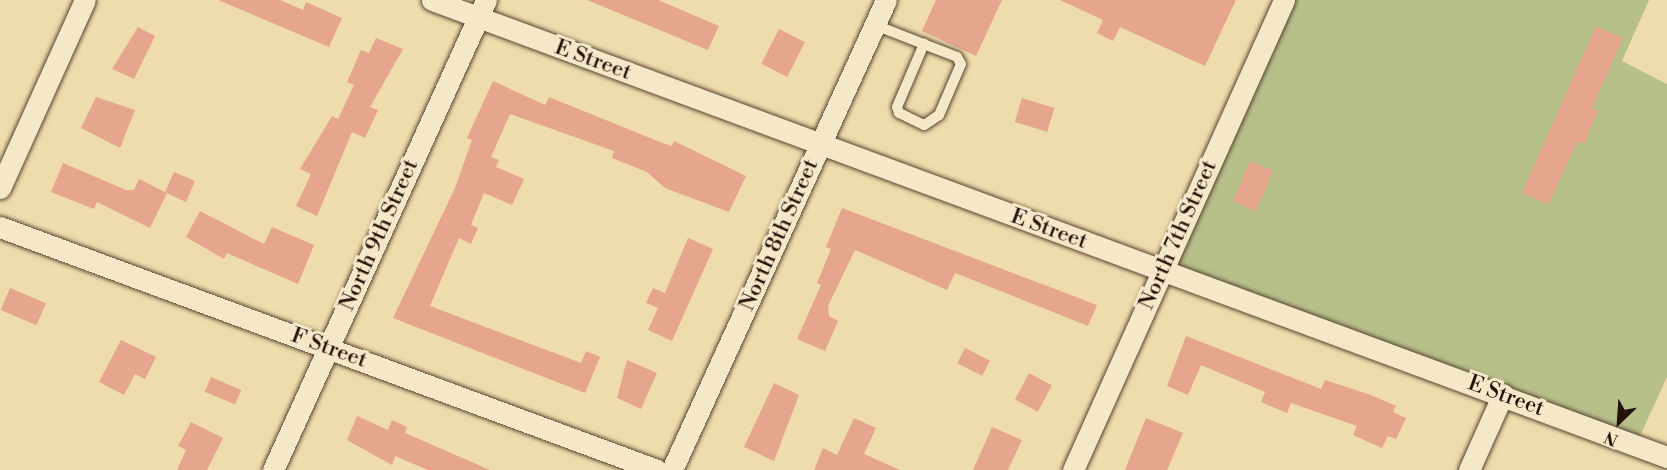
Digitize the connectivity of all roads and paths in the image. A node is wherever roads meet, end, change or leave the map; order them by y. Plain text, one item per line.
1 (85, 0) edge
2 (432, 0) edge
3 (886, 0) edge
4 (1284, 0) edge
5 (482, 9) edge
6 (875, 25) junction
7 (924, 45) junction
8 (820, 145) junction
9 (0, 188) edge
10 (0, 227) edge
11 (1162, 272) junction
12 (328, 348) junction
13 (1503, 394) junction
14 (1667, 457) edge
15 (273, 470) edge
16 (657, 470) edge
17 (672, 470) edge
18 (1073, 470) edge
19 (1469, 470) edge

1 - 9 street
2 - 5 street, E Street
3 - 6 street, North 8th Street
4 - 11 street, North 7th Street
5 - 8 street, E Street
5 - 12 street, North 9th Street
6 - 7 lane
6 - 8 street, North 8th Street
7 - 7 lane
8 - 11 street, E Street
8 - 17 street, North 8th Street
10 - 12 street, F Street
11 - 13 street, E Street
11 - 18 street, North 7th Street
12 - 15 street, North 9th Street
12 - 16 street, F Street
13 - 14 street, E Street
13 - 19 street

